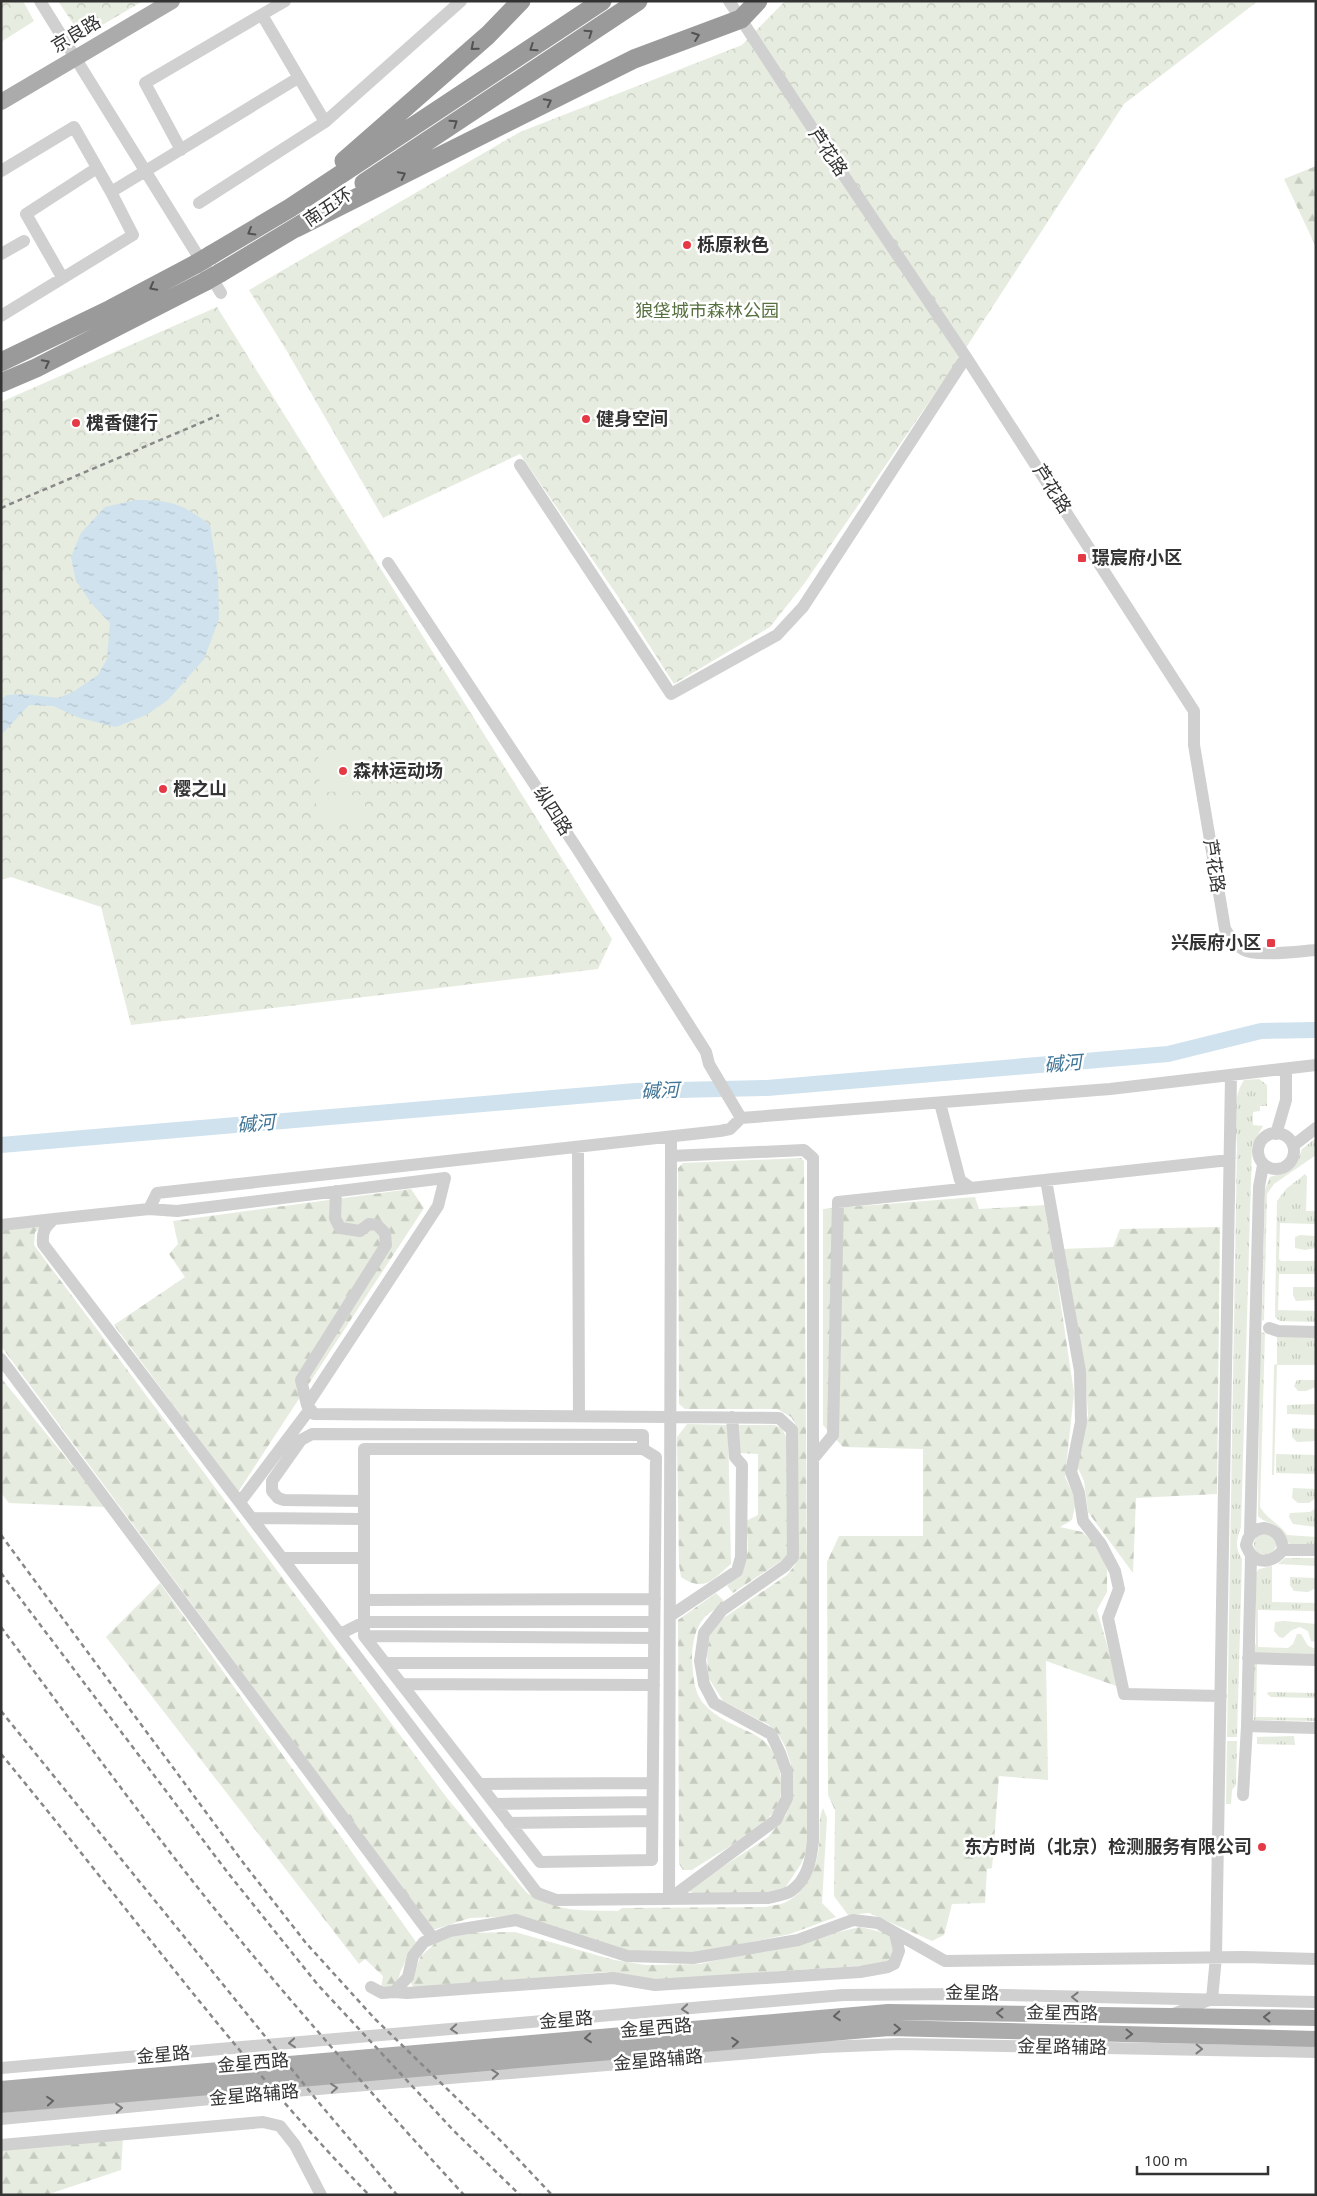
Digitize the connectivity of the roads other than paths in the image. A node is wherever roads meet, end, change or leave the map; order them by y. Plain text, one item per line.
1 (40, 1) edge
2 (172, 1) edge
3 (285, 1) edge
4 (461, 1) edge
5 (521, 1) edge
6 (602, 1) edge
7 (638, 1) edge
8 (729, 1) edge
9 (758, 1) edge
10 (262, 15) junction
11 (741, 19) junction
12 (76, 58) junction
13 (298, 78) junction
14 (1, 102) edge
15 (325, 122) junction
16 (181, 150) junction
17 (97, 168) junction
18 (1, 171) edge
19 (146, 171) junction
20 (111, 192) junction
21 (199, 203) dead end
22 (290, 208) junction
23 (296, 228) junction
24 (24, 241) dead end
25 (1, 254) edge
26 (62, 277) junction
27 (221, 292) dead end
28 (1, 316) edge
29 (966, 357) junction
30 (1, 362) edge
31 (1, 383) edge
32 (520, 465) dead end
33 (388, 563) dead end
34 (1316, 950) edge
35 (1316, 1066) edge
36 (1286, 1070) junction
37 (1231, 1076) junction
38 (940, 1103) junction
39 (741, 1118) junction
40 (1316, 1128) edge
41 (1276, 1134) junction
42 (671, 1137) junction
43 (1294, 1145) junction
44 (578, 1147) junction
45 (671, 1156) junction
46 (1229, 1160) junction
47 (1263, 1165) junction
48 (1046, 1180) junction
49 (971, 1188) junction
50 (336, 1191) junction
51 (149, 1209) junction
52 (54, 1219) junction
53 (1, 1225) edge
54 (1316, 1327) edge
55 (1316, 1332) edge
56 (1, 1359) edge
57 (308, 1407) junction
58 (579, 1416) junction
59 (670, 1416) junction
60 (732, 1417) junction
61 (643, 1449) junction
62 (813, 1459) junction
63 (364, 1501) junction
64 (240, 1502) junction
65 (252, 1518) junction
66 (364, 1519) junction
67 (1250, 1534) junction
68 (1283, 1550) junction
69 (1316, 1550) edge
70 (1251, 1556) junction
71 (283, 1558) junction
72 (364, 1558) junction
73 (655, 1599) junction
74 (364, 1600) junction
75 (670, 1616) junction
76 (364, 1622) junction
77 (654, 1622) junction
78 (340, 1634) junction
79 (364, 1636) junction
80 (654, 1638) junction
81 (1248, 1658) junction
82 (1316, 1660) edge
83 (385, 1663) junction
84 (654, 1663) junction
85 (401, 1684) junction
86 (654, 1685) junction
87 (1221, 1696) junction
88 (1247, 1726) junction
89 (1316, 1728) edge
90 (652, 1783) junction
91 (479, 1784) junction
92 (1243, 1796) dead end
93 (652, 1802) junction
94 (495, 1804) junction
95 (652, 1821) junction
96 (509, 1823) junction
97 (669, 1899) junction
98 (895, 1933) junction
99 (433, 1938) junction
100 (1216, 1957) junction
101 (1316, 1959) edge
102 (370, 1987) dead end
103 (394, 1992) junction
104 (1212, 1999) junction
105 (1316, 2002) edge
106 (1169, 2016) junction
107 (1316, 2018) edge
108 (1316, 2039) edge
109 (1316, 2052) edge
110 (1, 2068) edge
111 (1, 2089) edge
112 (1, 2105) edge
113 (1, 2119) edge
114 (1, 2145) edge
115 (321, 2195) edge

1 - 12 street
2 - 12 main road, 京良路
3 - 10 street
4 - 15 street
5 -> 22 highway
6 -> 22 highway, 南五环
23 -> 7 highway, 南五环
8 - 11 street, 芦花路
9 - 11 highway
10 - 13 street
10 - 16 street
23 -> 11 highway
11 - 29 street, 芦花路
12 - 14 main road, 京良路
12 - 19 street
13 - 15 street
13 - 16 street
15 - 21 street
16 - 19 street
17 - 18 street
17 - 20 street
17 - 26 street
19 - 20 street
19 - 27 street
20 - 26 street
22 -> 30 highway, 南五环
31 -> 23 highway, 南五环
24 - 25 street
26 - 28 street
29 - 32 street
29 - 34 street, 芦花路
33 - 39 street, 纵四路
35 - 36 street
36 - 37 street
36 - 41 street
37 - 38 street
37 - 46 street
38 - 39 street
38 - 49 street
39 - 42 street
40 - 43 street
41 - 43 street
41 - 47 street
42 - 44 street
42 - 45 street
43 - 47 street
44 - 51 street
44 - 58 street
45 - 59 street
45 - 62 street
46 - 48 street
46 - 87 street
47 - 67 street
48 - 49 street
48 - 87 street
49 - 62 street
50 - 51 street
50 - 57 street
50 - 57 street
51 - 52 street
52 - 53 street
52 - 64 street
54 - 55 street
56 - 99 street
57 - 58 street
57 - 64 street
58 - 59 street
59 - 60 street
59 - 75 street
60 - 75 street
60 - 97 street
61 - 63 street
61 - 63 street
61 - 73 street
62 - 97 street
63 - 66 street
64 - 65 street
65 - 66 street
65 - 71 street
66 - 72 street
67 - 68 street
67 - 70 street
68 - 69 street
68 - 70 street
70 - 81 street
71 - 72 street
71 - 78 street
72 - 74 street
73 - 74 street
73 - 77 street
74 - 76 street
75 - 97 street
76 - 77 street
76 - 78 street
76 - 79 street
77 - 80 street
78 - 97 street
79 - 80 street
79 - 83 street
80 - 84 street
81 - 82 street
81 - 88 street
83 - 84 street
83 - 85 street
84 - 86 street
85 - 86 street
85 - 91 street
86 - 90 street
87 - 100 street
88 - 89 street
88 - 92 street
90 - 91 street
90 - 93 street
91 - 94 street
93 - 94 street
93 - 95 street
94 - 96 street
95 - 96 street
95 - 96 street
98 - 99 street
98 - 100 street
98 - 103 street
99 - 103 street
100 - 101 street
100 - 104 street
102 - 103 street
104 - 105 street
104 - 106 street
104 -> 110 street
107 -> 106 main road, 金星路
106 -> 111 main road, 金星路
112 -> 108 main road, 金星西路
113 -> 109 street, 金星路辅路
114 - 115 street

